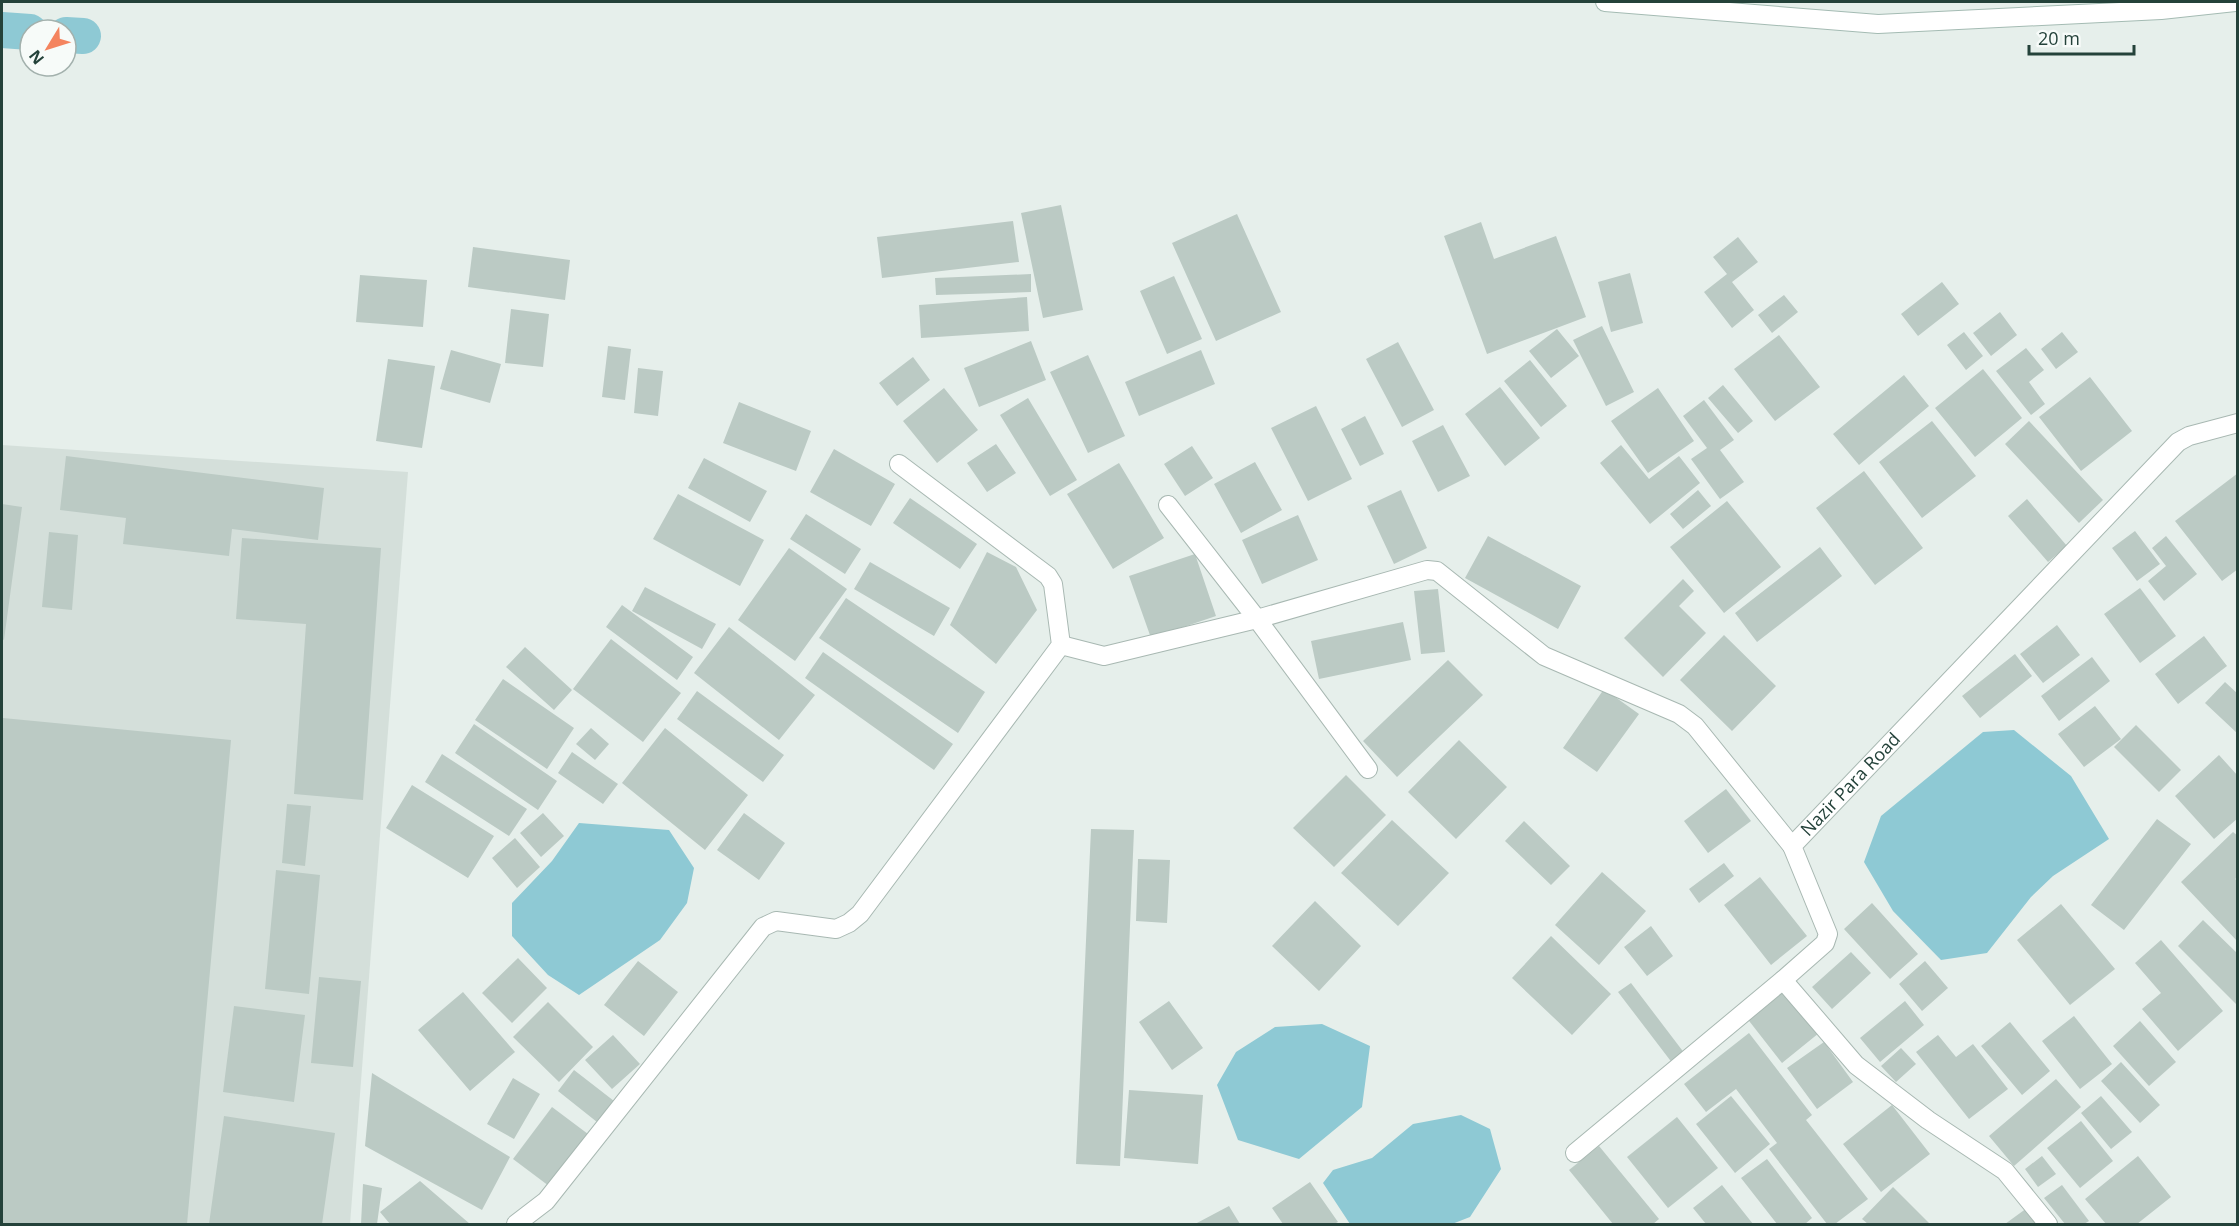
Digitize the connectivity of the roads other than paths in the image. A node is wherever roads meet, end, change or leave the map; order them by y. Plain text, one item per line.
1 (1605, 2) edge
2 (2235, 2) edge
3 (2238, 423) edge
4 (899, 464) dead end
5 (1168, 505) dead end
6 (1257, 619) junction
7 (1061, 645) junction
8 (1368, 769) dead end
9 (1792, 846) junction
10 (1783, 980) junction
11 (1575, 1153) dead end
12 (516, 1224) edge
13 (2048, 1224) edge

1 - 2 street
3 - 9 street, Nazir Para Road
4 - 7 street
5 - 6 street
6 - 7 street
6 - 8 street
6 - 9 street
7 - 12 street
9 - 10 street, Nazir Para Road
10 - 11 street
10 - 13 street

